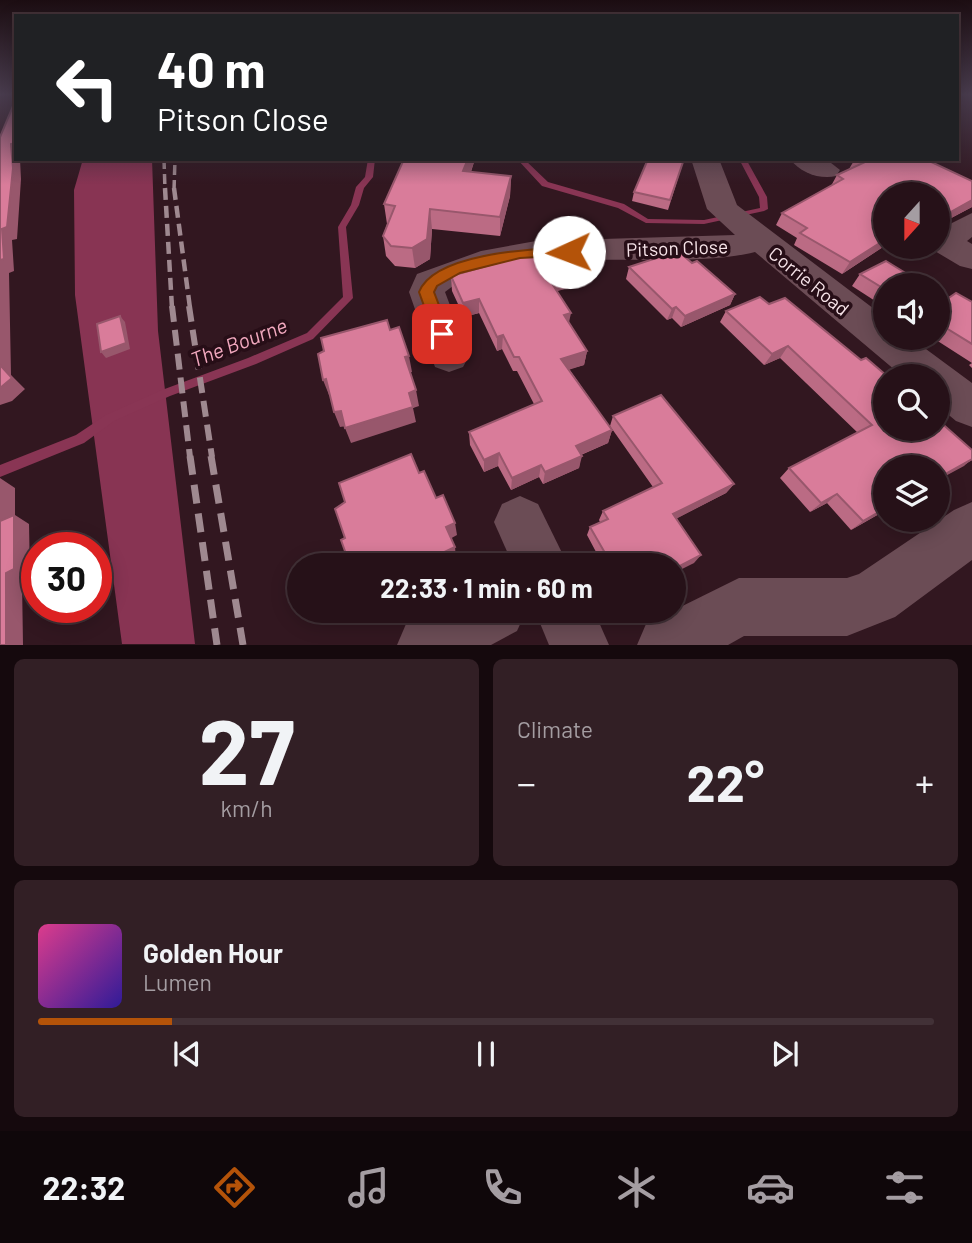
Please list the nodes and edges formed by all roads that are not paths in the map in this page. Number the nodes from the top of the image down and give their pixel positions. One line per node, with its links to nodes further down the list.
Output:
1 (706, 161): 3 (street)
2 (972, 223): 4 (street)
3 (741, 225): 5 (street, Pitson Close); 6 (street, Corrie Road)
4 (972, 258)
5 (449, 356)
6 (916, 364)
7 (950, 391): 8 (street)
8 (972, 408)
9 (972, 528): 14 (street)
10 (472, 623): 12 (street)
11 (569, 623): 13 (street)
12 (427, 645)
13 (579, 645)
14 (667, 645)

